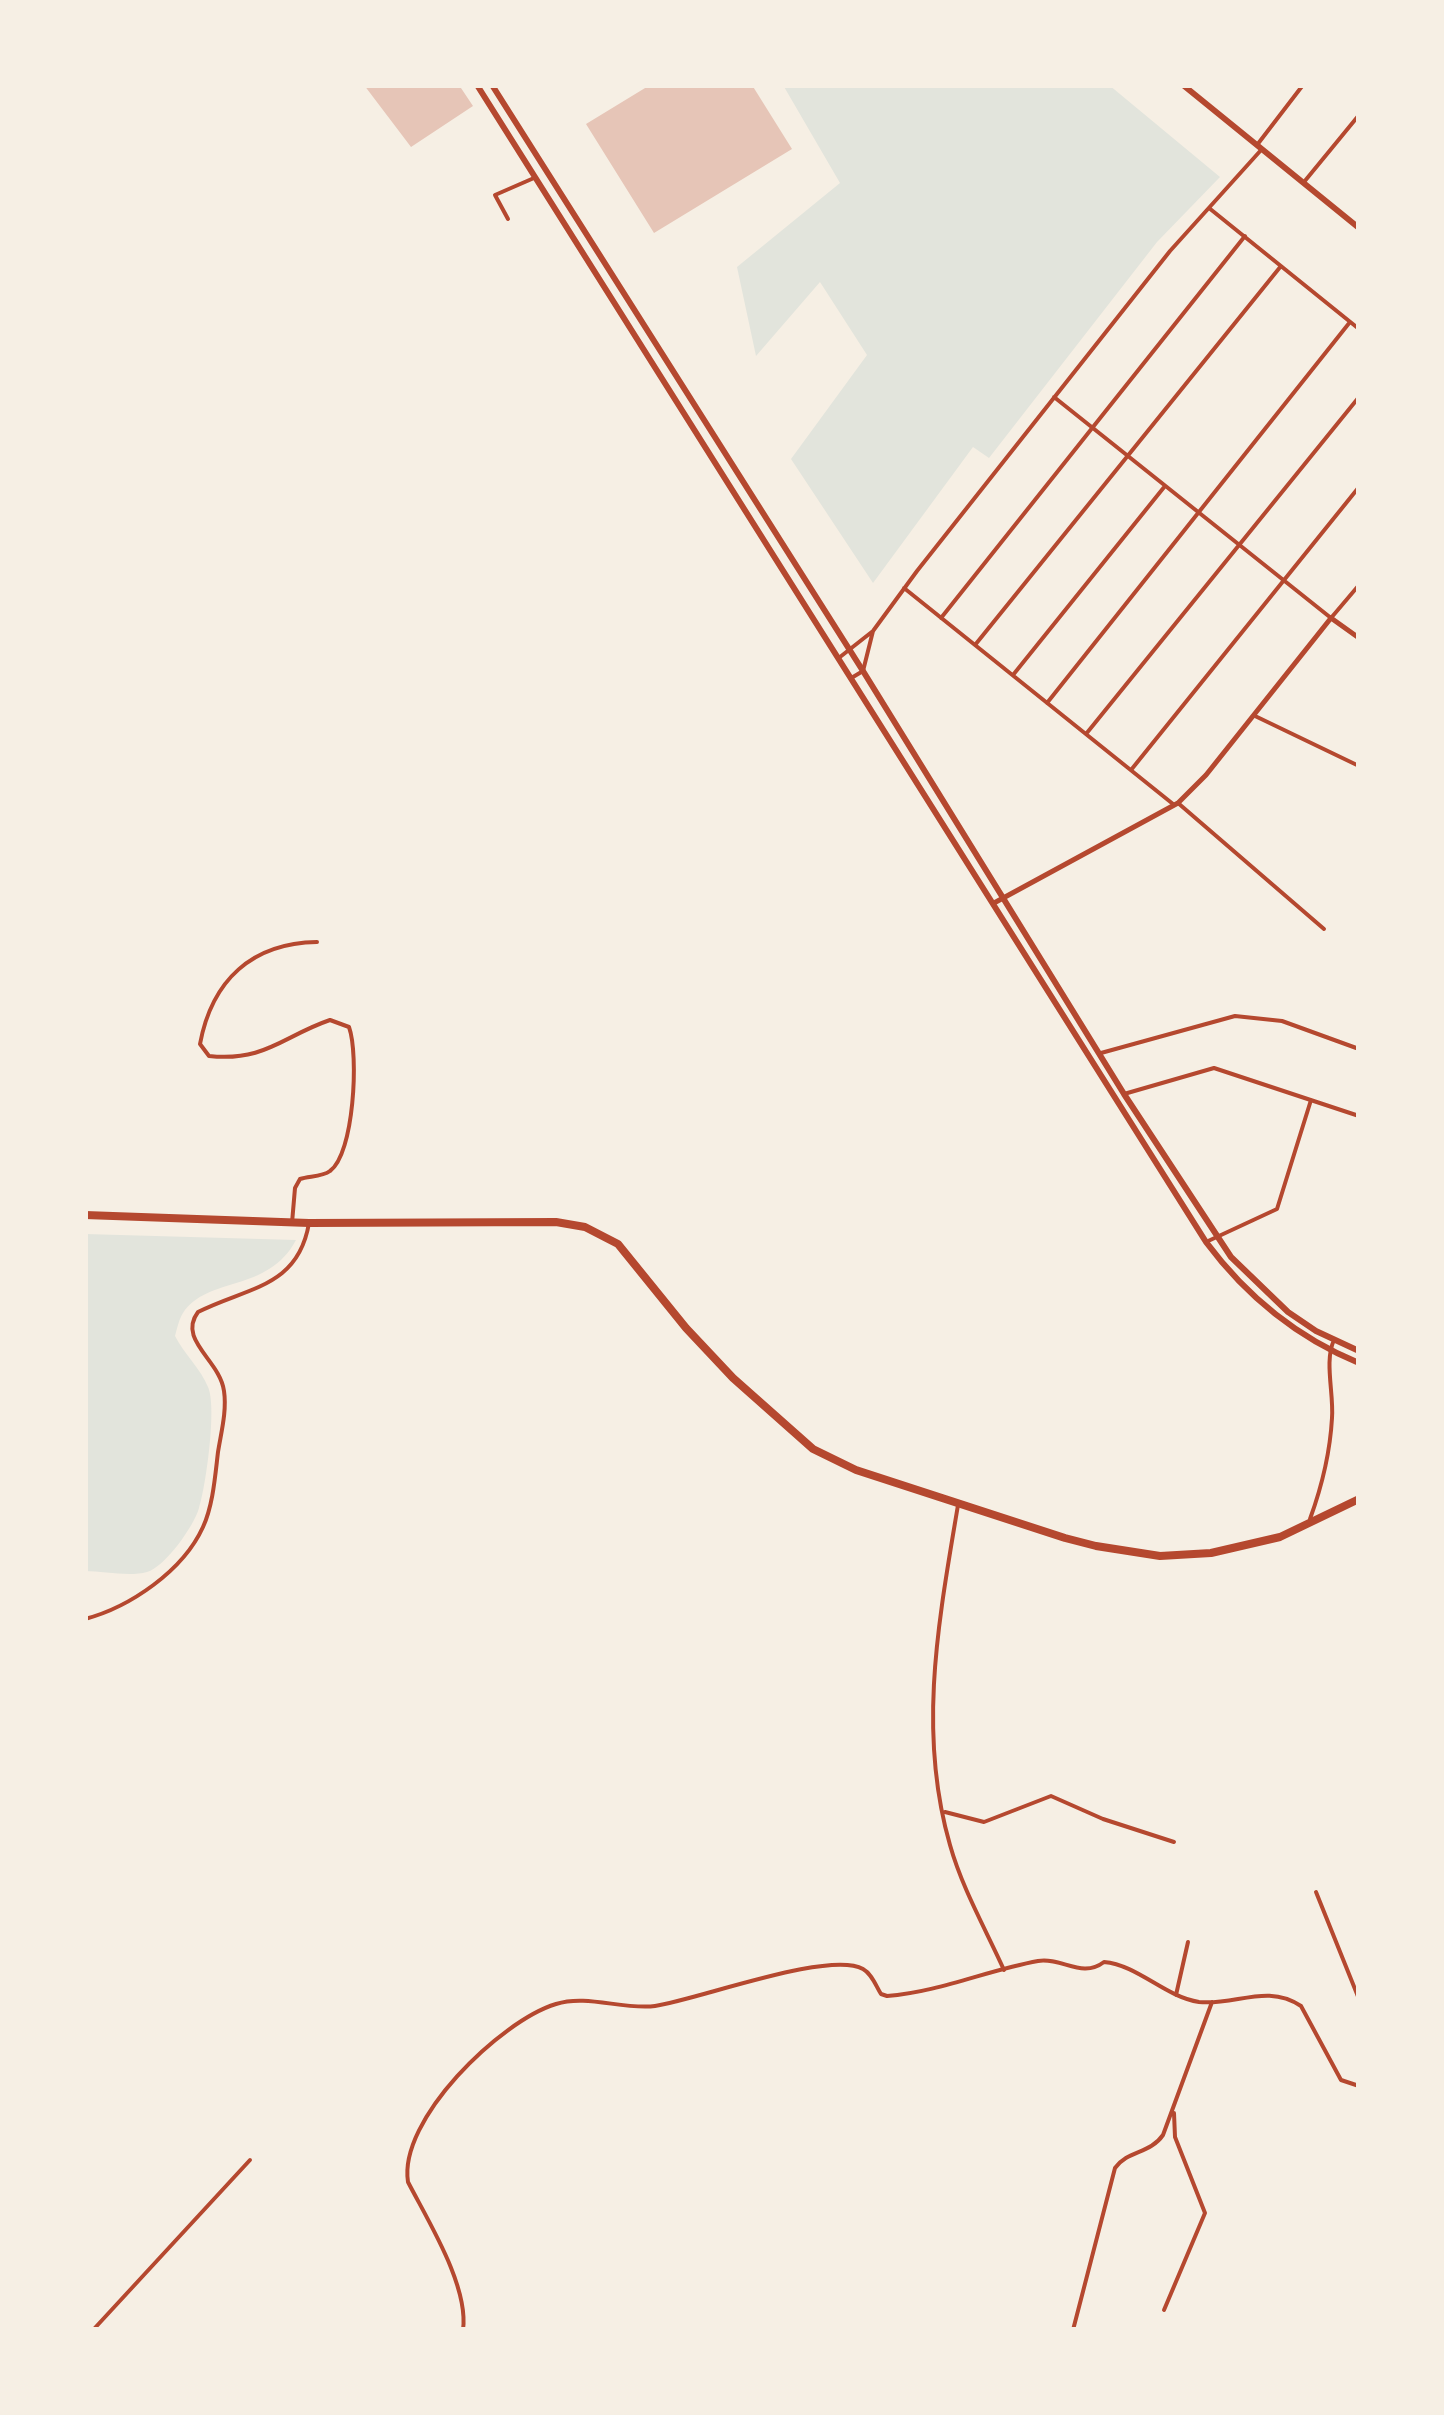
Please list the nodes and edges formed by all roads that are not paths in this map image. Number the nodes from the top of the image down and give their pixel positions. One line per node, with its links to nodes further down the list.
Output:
1 (477, 85): 7 (main road)
2 (492, 85): 32 (main road)
3 (1183, 85): 6 (main road)
4 (1303, 85): 6 (street)
5 (1359, 114): 8 (street)
6 (1259, 147): 8 (main road); 9 (street)
7 (534, 178): 10 (street); 33 (main road)
8 (1304, 182): 11 (main road)
9 (1210, 208): 12 (street); 16 (street)
10 (508, 219)
11 (1359, 228)
12 (1244, 236): 13 (street); 18 (street)
13 (1282, 266): 14 (street); 19 (street)
14 (1350, 322): 15 (street); 22 (street)
15 (1359, 329)
16 (1054, 397): 18 (street); 26 (street)
17 (1359, 397): 23 (street)
18 (1092, 427): 19 (street); 27 (street)
19 (1129, 456): 20 (street); 31 (street)
20 (1165, 486): 22 (street); 35 (street)
21 (1359, 487): 24 (street)
22 (1200, 513): 23 (street); 37 (street)
23 (1240, 545): 24 (street); 39 (street)
24 (1284, 581): 28 (street); 41 (street)
25 (1359, 585): 28 (street)
26 (904, 588): 27 (street); 29 (street)
27 (940, 618): 31 (street)
28 (1331, 618): 30 (street); 38 (street)
29 (873, 631): 32 (street); 34 (street)
30 (1359, 638)
31 (975, 645): 35 (street)
32 (850, 650): 33 (street); 34 (main road)
33 (840, 657): 36 (main road)
34 (863, 671): 36 (street); 43 (main road)
35 (1013, 676): 37 (street)
36 (853, 677): 44 (main road)
37 (1047, 702): 39 (street)
38 (1254, 716): 40 (street); 42 (street)
39 (1086, 734): 41 (street)
40 (1359, 766)
41 (1131, 770): 42 (street)
42 (1176, 804): 43 (street); 45 (street)
43 (1004, 897): 44 (street); 48 (main road)
44 (994, 903): 56 (main road)
45 (1324, 929)
46 (317, 942): 53 (street)
47 (1359, 1049): 48 (street)
48 (1101, 1052): 49 (main road)
49 (1124, 1094): 50 (street); 55 (main road)
50 (1311, 1100): 51 (street); 55 (street)
51 (1359, 1116)
52 (85, 1215): 53 (highway)
53 (292, 1222): 54 (highway)
54 (309, 1223): 62 (highway); 64 (street)
55 (1216, 1237): 56 (street); 57 (main road)
56 (1206, 1242): 58 (main road)
57 (1334, 1340): 58 (street); 59 (main road)
58 (1329, 1350): 60 (main road); 63 (street)
59 (1359, 1351)
60 (1359, 1363)
61 (1359, 1499): 63 (highway)
62 (959, 1504): 63 (highway); 65 (street)
63 (1309, 1524)
64 (85, 1619)
65 (944, 1812): 66 (street); 69 (street)
66 (1174, 1842)
67 (1316, 1892): 71 (street)
68 (1188, 1942): 70 (street)
69 (1004, 1970): 70 (street); 78 (street)
70 (1176, 1994): 72 (street)
71 (1359, 1998)
72 (1212, 2002): 73 (street); 74 (street)
73 (1359, 2086)
74 (1174, 2108): 76 (street); 79 (street)
75 (250, 2160): 77 (street)
76 (1164, 2310)
77 (93, 2330)
78 (463, 2330)
79 (1073, 2330)

